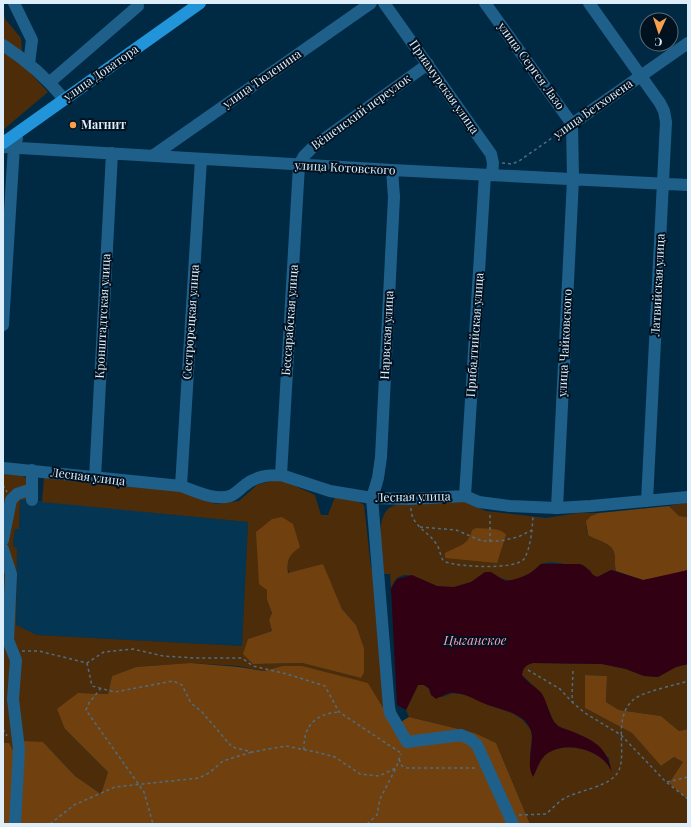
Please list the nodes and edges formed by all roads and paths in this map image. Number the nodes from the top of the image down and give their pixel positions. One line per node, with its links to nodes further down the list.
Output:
1 (14, 3): 10 (street)
2 (200, 3): 14 (main road, улица Доватора)
3 (371, 3): 18 (street, улица Тюленина)
4 (384, 3): 11 (street, Приамурская улица)
5 (485, 3): 15 (street, улица Сергея Лазо)
6 (589, 3): 12 (street, Латвийская улица)
7 (138, 6): 13 (street)
8 (688, 43): 12 (street, улица Бетховена)
9 (3, 45): 10 (street)
10 (29, 64): 13 (street)
11 (428, 64): 20 (street, Приамурская улица); 21 (street, Вёшенский переулок)
12 (641, 76): 15 (street, улица Бетховена); 25 (street, Латвийская улица)
13 (50, 82): 14 (street)
14 (64, 99): 16 (main road, улица Доватора)
15 (572, 124): 20 (path, улица Бетховена); 24 (street)
16 (7, 145): 17 (street, улица Котовского); 27 (street)
17 (112, 153): 18 (street, улица Котовского); 31 (street, Кронштадтская улица)
18 (154, 155): 19 (street, улица Котовского)
19 (201, 158): 21 (street, улица Котовского); 32 (street, Сестрорецкая улица)
20 (493, 163): 23 (street, Приамурская улица)
21 (299, 165): 22 (street, улица Котовского); 30 (street, Бессарабская улица)
22 (392, 170): 23 (street, улица Котовского); 35 (street, Нарвская улица)
23 (488, 175): 24 (street, улица Котовского); 33 (street, Прибалтийская улица)
24 (573, 179): 25 (street, улица Котовского); 40 (street, улица Чайковского)
25 (663, 184): 26 (street, улица Котовского); 37 (street, Латвийская улица)
26 (688, 185)
27 (3, 325)
28 (3, 468): 29 (street, Лесная улица)
29 (32, 470): 31 (street, Лесная улица); 43 (street)
30 (281, 476): 32 (street, Лесная улица); 35 (street, Лесная улица)
31 (95, 478): 32 (street, Лесная улица)
32 (181, 486)
33 (465, 496): 36 (street, Лесная улица); 38 (street, Лесная улица)
34 (688, 497): 37 (street, Лесная улица)
35 (372, 498): 36 (street, Лесная улица); 55 (street)
36 (410, 499): 41 (path)
37 (647, 501): 40 (street, Лесная улица)
38 (490, 504): 39 (street, Лесная улица); 44 (path)
39 (535, 507): 40 (street, Лесная улица); 42 (path)
40 (557, 508)
41 (419, 527): 42 (path); 44 (path)
42 (532, 530): 44 (path)
43 (3, 540)
44 (490, 542)
45 (3, 549): 46 (street)
46 (13, 652): 47 (path); 67 (street)
47 (87, 662): 51 (path); 53 (path)
48 (528, 670): 52 (path)
49 (573, 671): 52 (path)
50 (688, 681): 54 (path)
51 (102, 687): 57 (path); 64 (path)
52 (573, 703): 54 (path)
53 (339, 712): 56 (path); 58 (path)
54 (621, 735): 63 (path); 66 (path)
55 (407, 742): 58 (path); 61 (street)
56 (304, 750): 57 (path); 60 (path)
57 (252, 752): 64 (path)
58 (401, 753): 59 (path)
59 (400, 758): 60 (path); 61 (path)
60 (396, 768): 70 (path)
61 (487, 768): 66 (street)
62 (688, 777): 63 (path)
63 (666, 782): 65 (path)
64 (137, 784): 68 (path); 69 (path)
65 (688, 800)
66 (512, 820)
67 (15, 824)
68 (50, 824)
69 (153, 824)
70 (367, 824)

